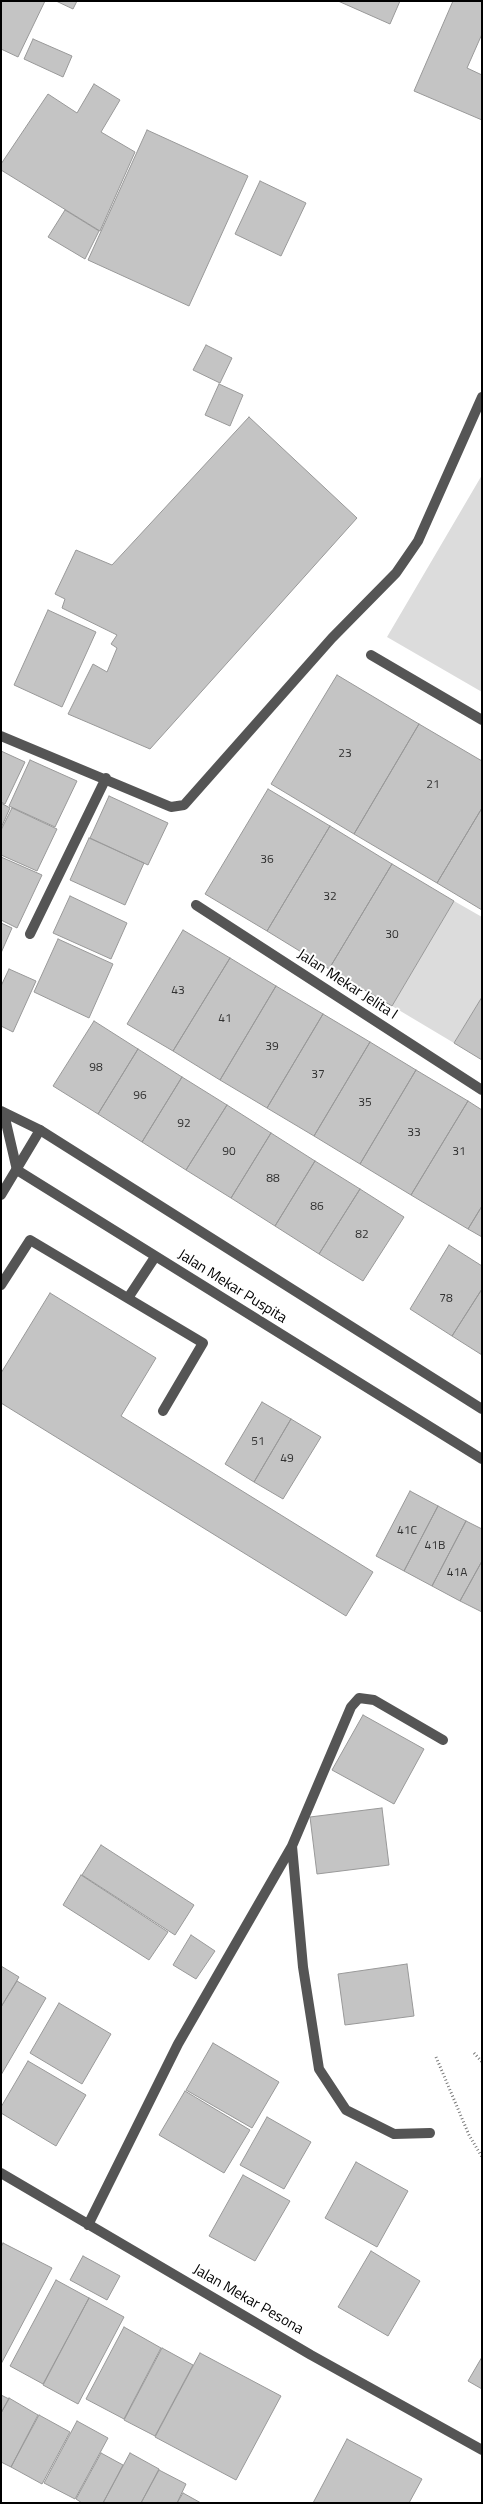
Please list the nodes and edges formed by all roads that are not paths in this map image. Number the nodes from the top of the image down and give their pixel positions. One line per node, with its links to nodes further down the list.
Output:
1 (482, 397): 5 (street)
2 (371, 655): 3 (street)
3 (482, 720)
4 (1, 736): 5 (street)
5 (106, 778): 7 (street)
6 (196, 905): 8 (street, Jalan Mekar Jelita I)
7 (30, 934)
8 (482, 1090)
9 (3, 1112): 10 (street, Jalan Mekar Puspita); 11 (street, Jalan Mekar Puspita)
10 (40, 1130): 11 (street); 16 (street, Jalan Mekar Puspita)
11 (16, 1170): 12 (street); 13 (street, Jalan Mekar Puspita)
12 (1, 1195)
13 (155, 1257): 15 (street); 18 (street, Jalan Mekar Puspita)
14 (1, 1285): 15 (street)
15 (128, 1298): 17 (street)
16 (482, 1409)
17 (163, 1411)
18 (482, 1459)
19 (443, 1740): 20 (street)
20 (292, 1846): 21 (street); 23 (street)
21 (430, 2133)
22 (1, 2173): 23 (street, Jalan Mekar Pesona)
23 (88, 2225): 24 (street, Jalan Mekar Pesona)
24 (482, 2450)

